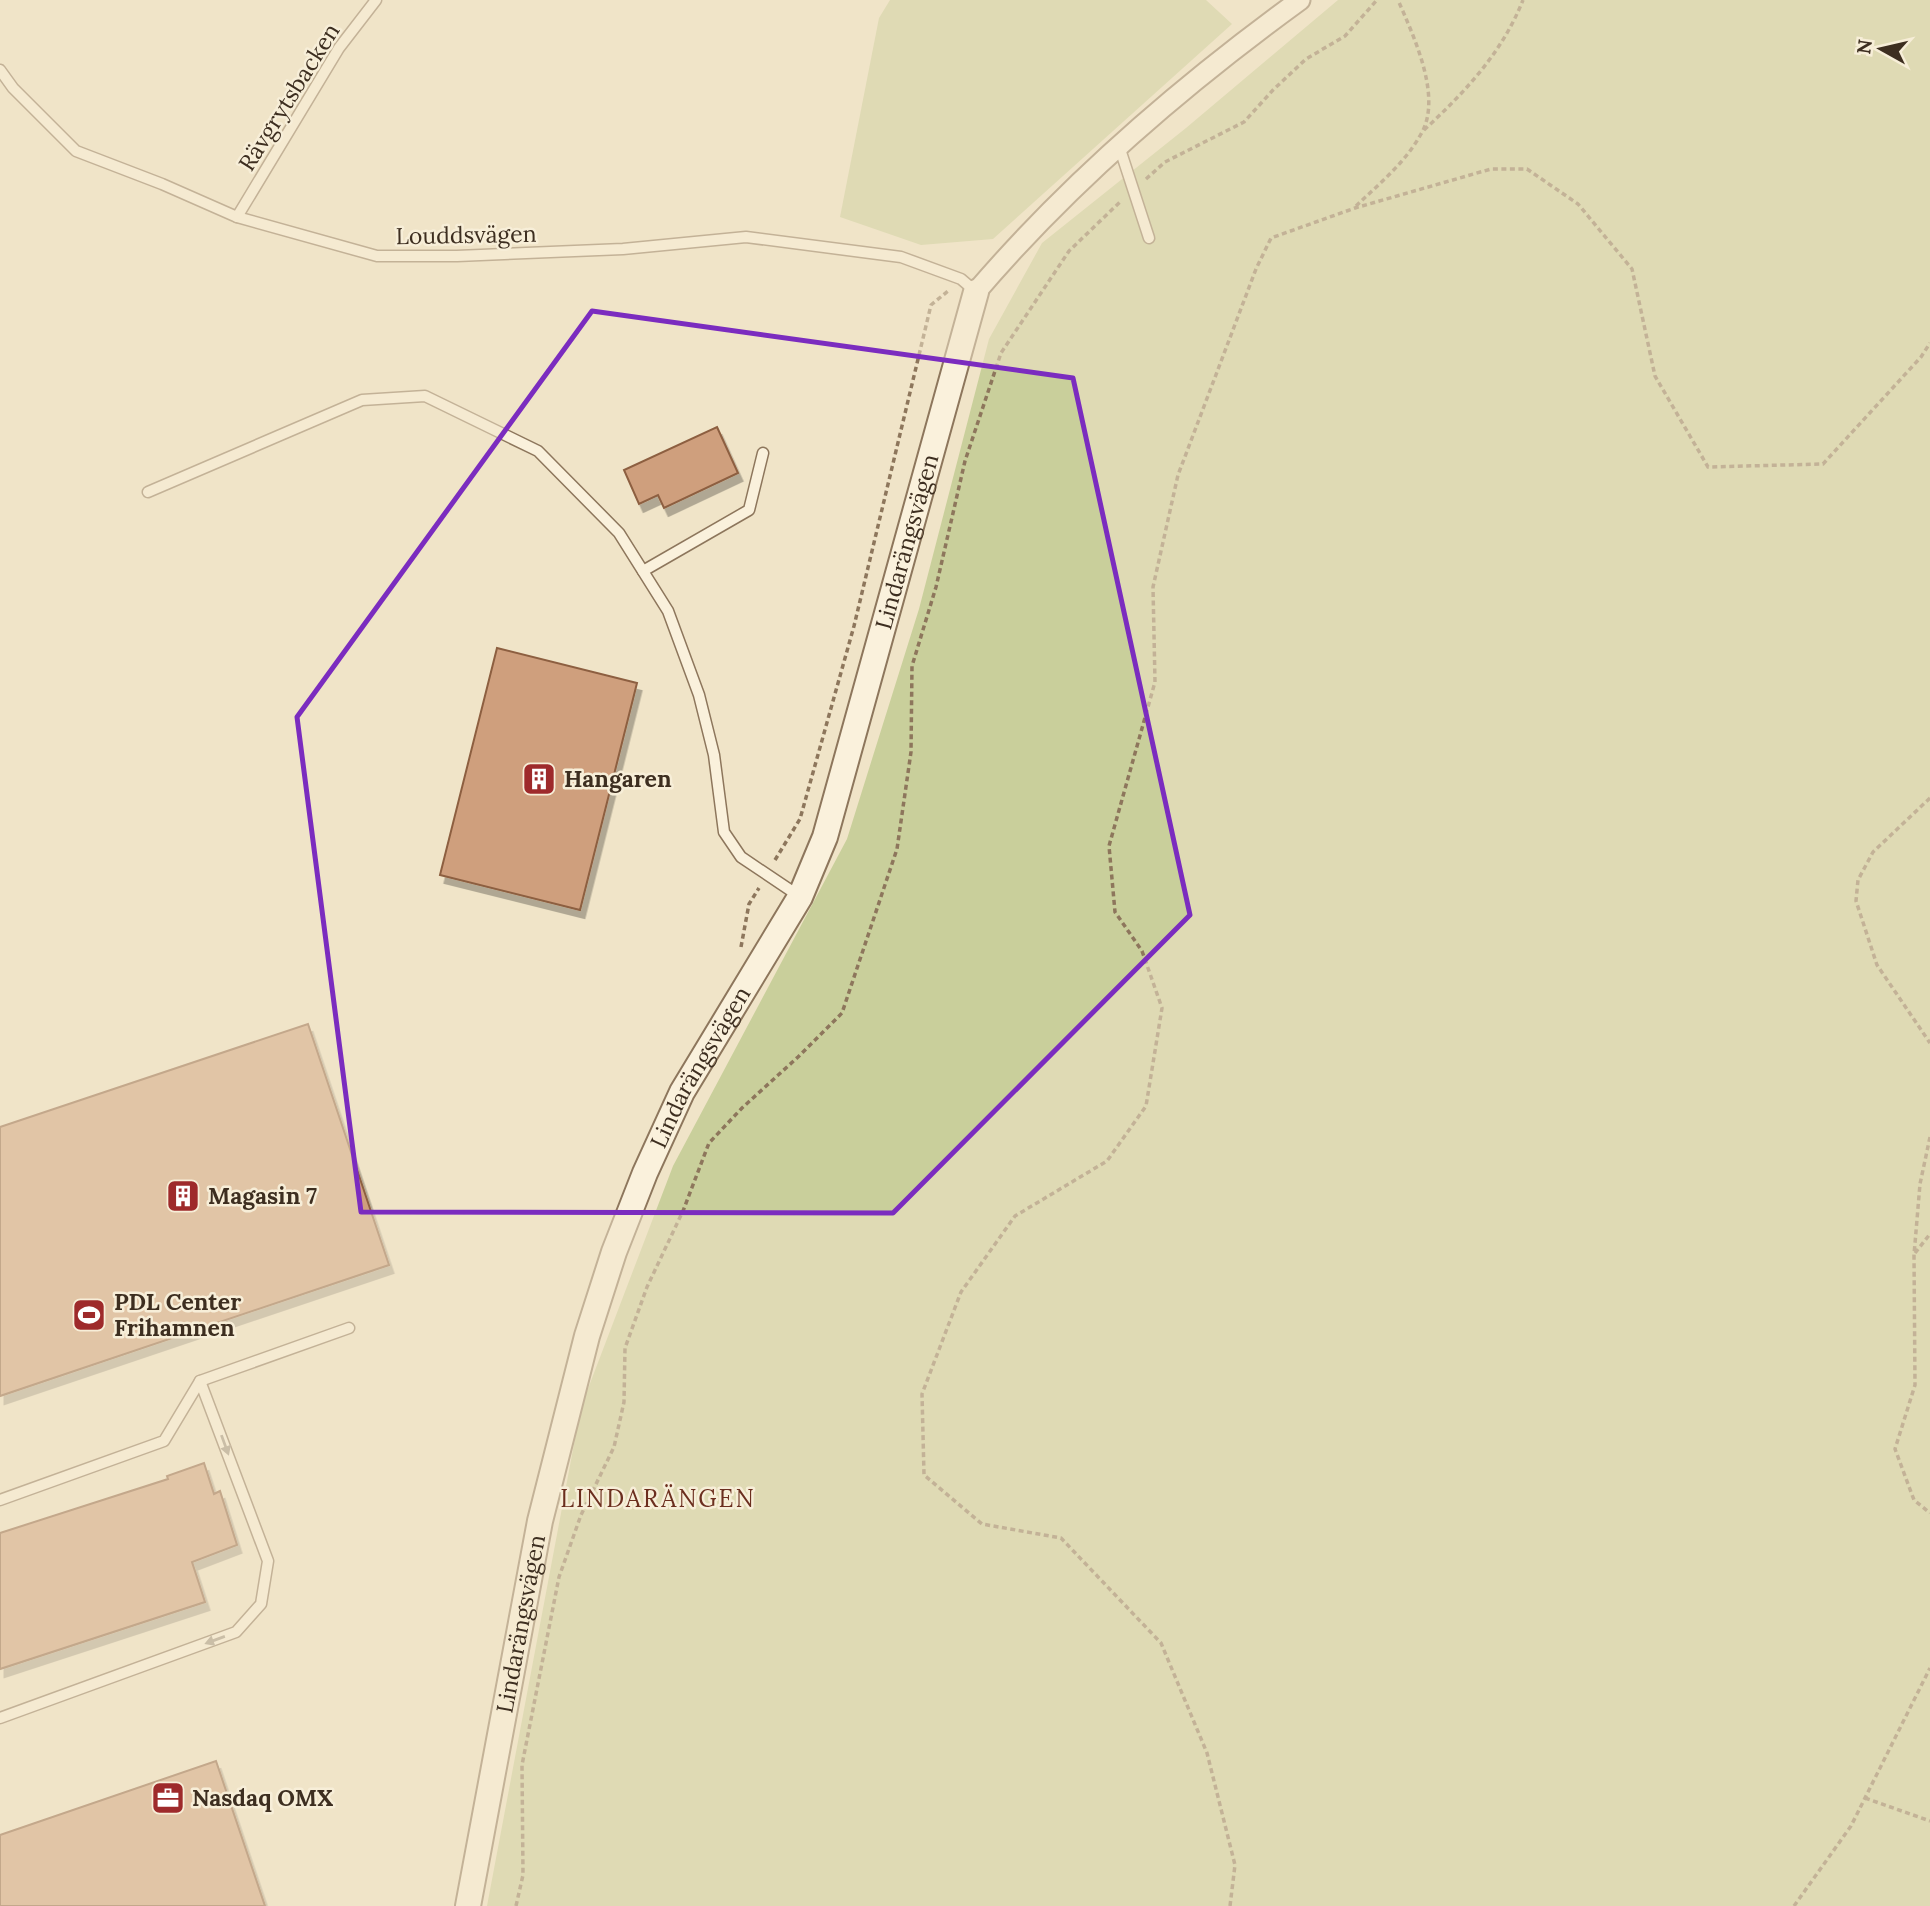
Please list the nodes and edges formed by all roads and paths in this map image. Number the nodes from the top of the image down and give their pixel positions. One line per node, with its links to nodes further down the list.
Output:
1 (376, 0): 11 (lane, Rävgrytsbacken)
2 (1300, 0): 8 (street, Lindarängsvägen)
3 (1377, 0): 9 (path)
4 (1398, 0): 7 (path)
5 (1523, 0): 7 (path)
6 (0, 69): 11 (lane, Louddsvägen)
7 (1423, 132): 10 (path)
8 (1119, 145): 9 (lane); 13 (street, Lindarängsvägen)
9 (1132, 191): 12 (lane); 34 (path)
10 (1355, 208): 14 (path); 35 (path)
11 (237, 217): 13 (lane, Louddsvägen)
12 (1149, 238)
13 (969, 286): 19 (path, Lindarängsvägen); 20 (street, Lindarängsvägen)
14 (1930, 343)
15 (763, 453): 17 (lane)
16 (148, 492): 17 (lane)
17 (643, 571): 19 (lane)
18 (1930, 797): 21 (path)
19 (766, 876): 20 (lane)
20 (800, 897): 33 (street, Lindarängsvägen)
21 (1930, 1043)
22 (1930, 1136): 24 (path)
23 (1930, 1234): 24 (path)
24 (1914, 1255): 28 (path)
25 (349, 1328): 26 (lane)
26 (200, 1381): 27 (lane); 30 (lane, one-way to 30)
27 (0, 1500)
28 (1930, 1513)
29 (1930, 1668): 31 (path)
30 (0, 1718)
31 (1865, 1798): 32 (path); 36 (path)
32 (1930, 1821)
33 (468, 1906)
34 (516, 1906)
35 (1230, 1906)
36 (1794, 1906)

